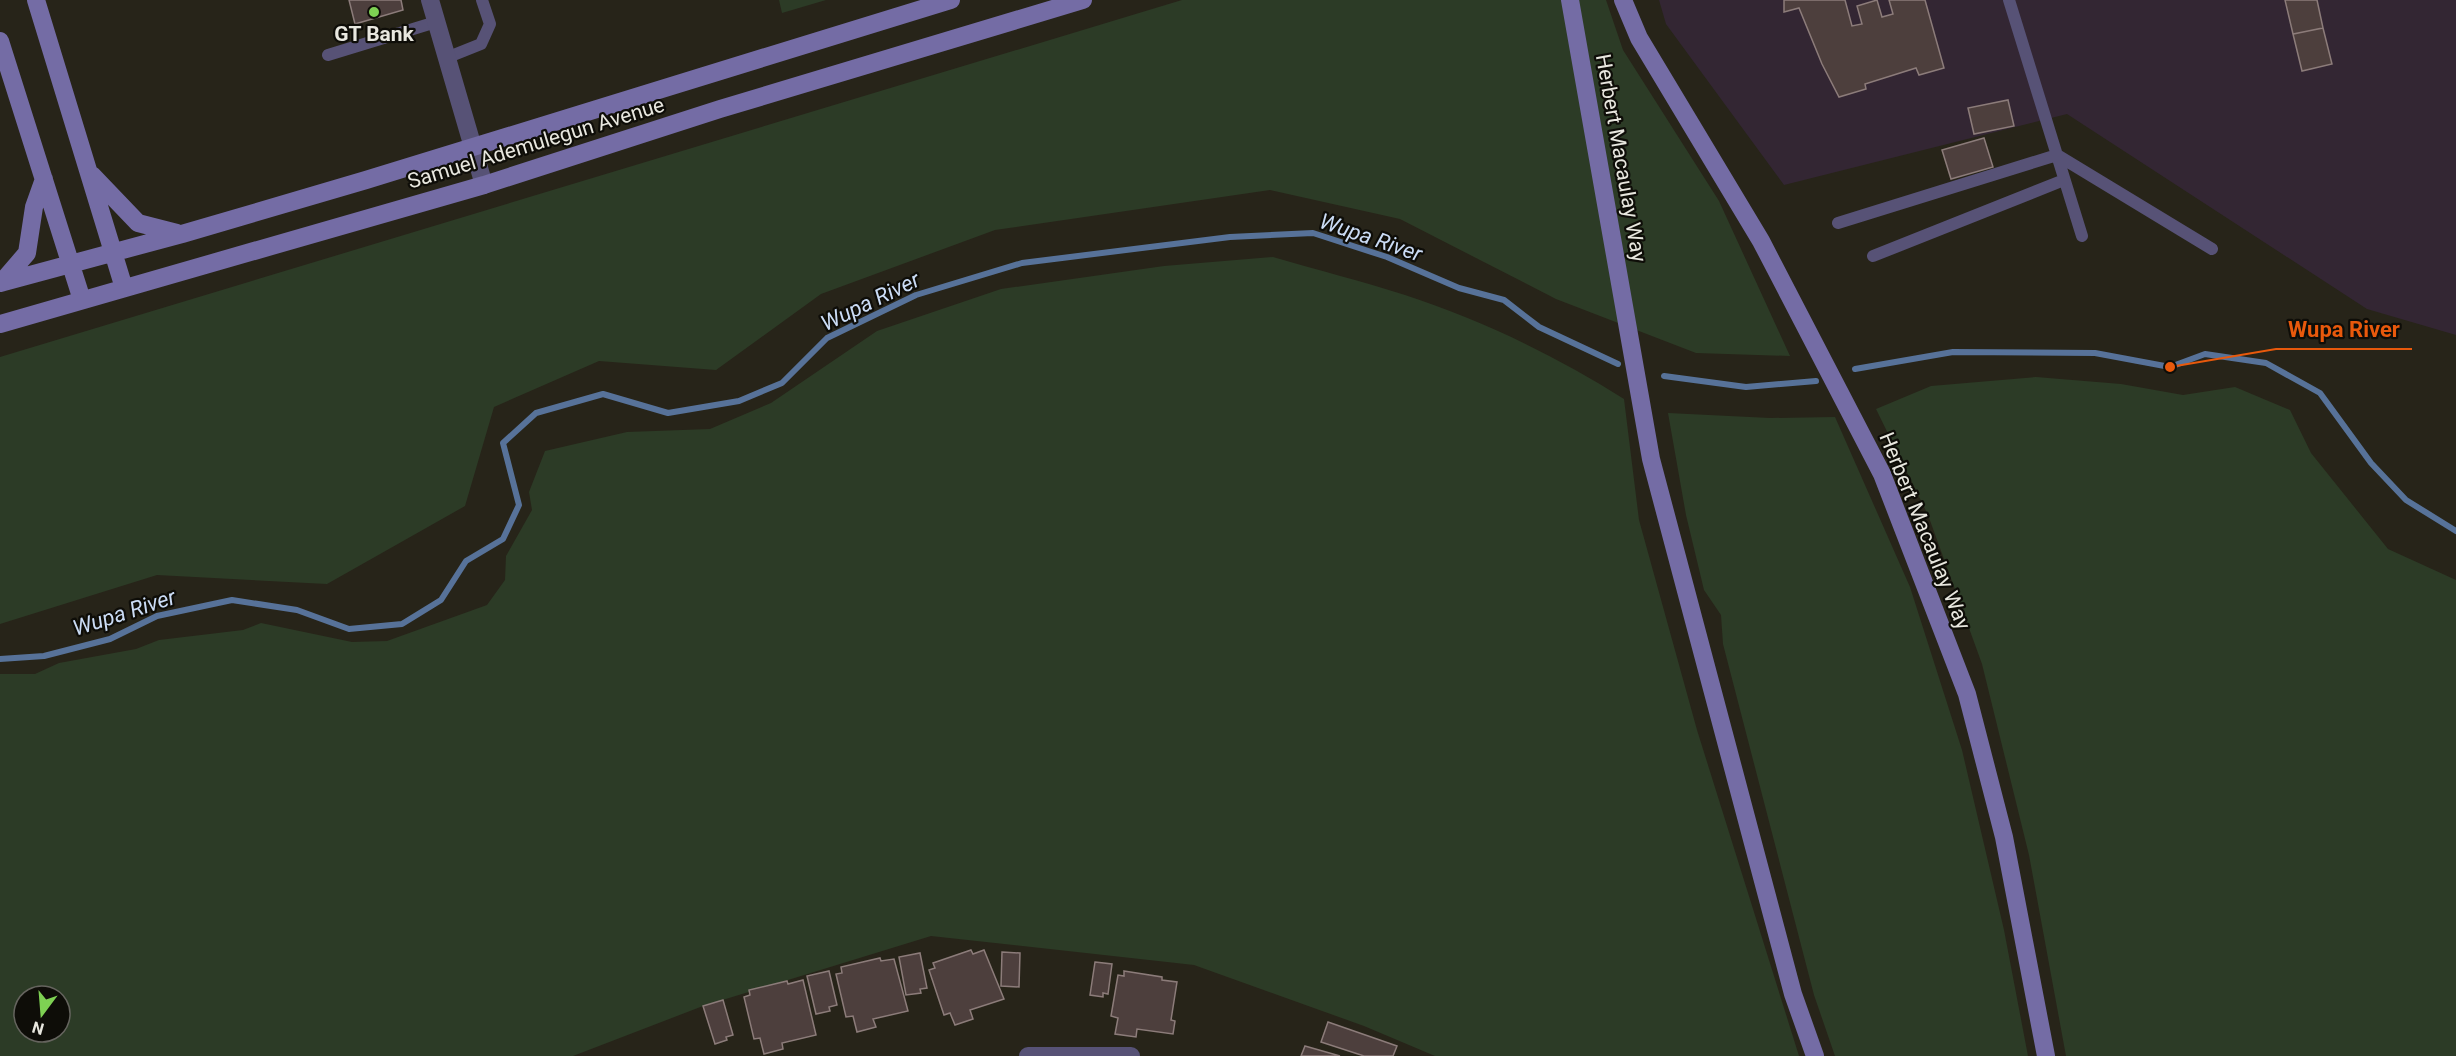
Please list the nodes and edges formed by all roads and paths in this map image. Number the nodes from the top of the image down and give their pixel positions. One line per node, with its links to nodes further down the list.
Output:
1 (36, 0): 15 (main road)
2 (430, 0): 9 (street)
3 (482, 0): 12 (lane)
4 (951, 0): 13 (main road, Samuel Ademulegun Avenue)
5 (1083, 0): 18 (main road, Samuel Ademulegun Avenue)
6 (1570, 0): 33 (main road, Herbert Macaulay Way)
7 (1623, 0): 30 (main road, Herbert Macaulay Way)
8 (2009, 0): 14 (lane)
9 (436, 22): 11 (lane); 12 (street)
10 (0, 41): 16 (main road)
11 (328, 56)
12 (446, 58): 13 (street)
13 (472, 148): 18 (street); 20 (main road, Samuel Ademulegun Avenue)
14 (2057, 155): 17 (lane); 19 (lane); 22 (lane)
15 (88, 172): 20 (main road); 23 (main road)
16 (44, 179): 25 (main road); 26 (main road)
17 (2064, 180): 21 (lane); 24 (lane)
18 (484, 185): 27 (main road, Samuel Ademulegun Avenue)
19 (1838, 223)
20 (182, 234): 23 (main road, Samuel Ademulegun Avenue)
21 (2082, 236)
22 (2212, 249)
23 (113, 251): 25 (main road, Samuel Ademulegun Avenue); 27 (main road)
24 (1873, 256)
25 (70, 264): 26 (main road, Samuel Ademulegun Avenue); 28 (main road)
26 (0, 283)
27 (124, 288): 28 (main road, Samuel Ademulegun Avenue)
28 (82, 300): 29 (main road, Samuel Ademulegun Avenue)
29 (0, 324)
30 (2046, 1053)
31 (1028, 1056): 32 (street)
32 (1131, 1056)
33 (1815, 1056)

